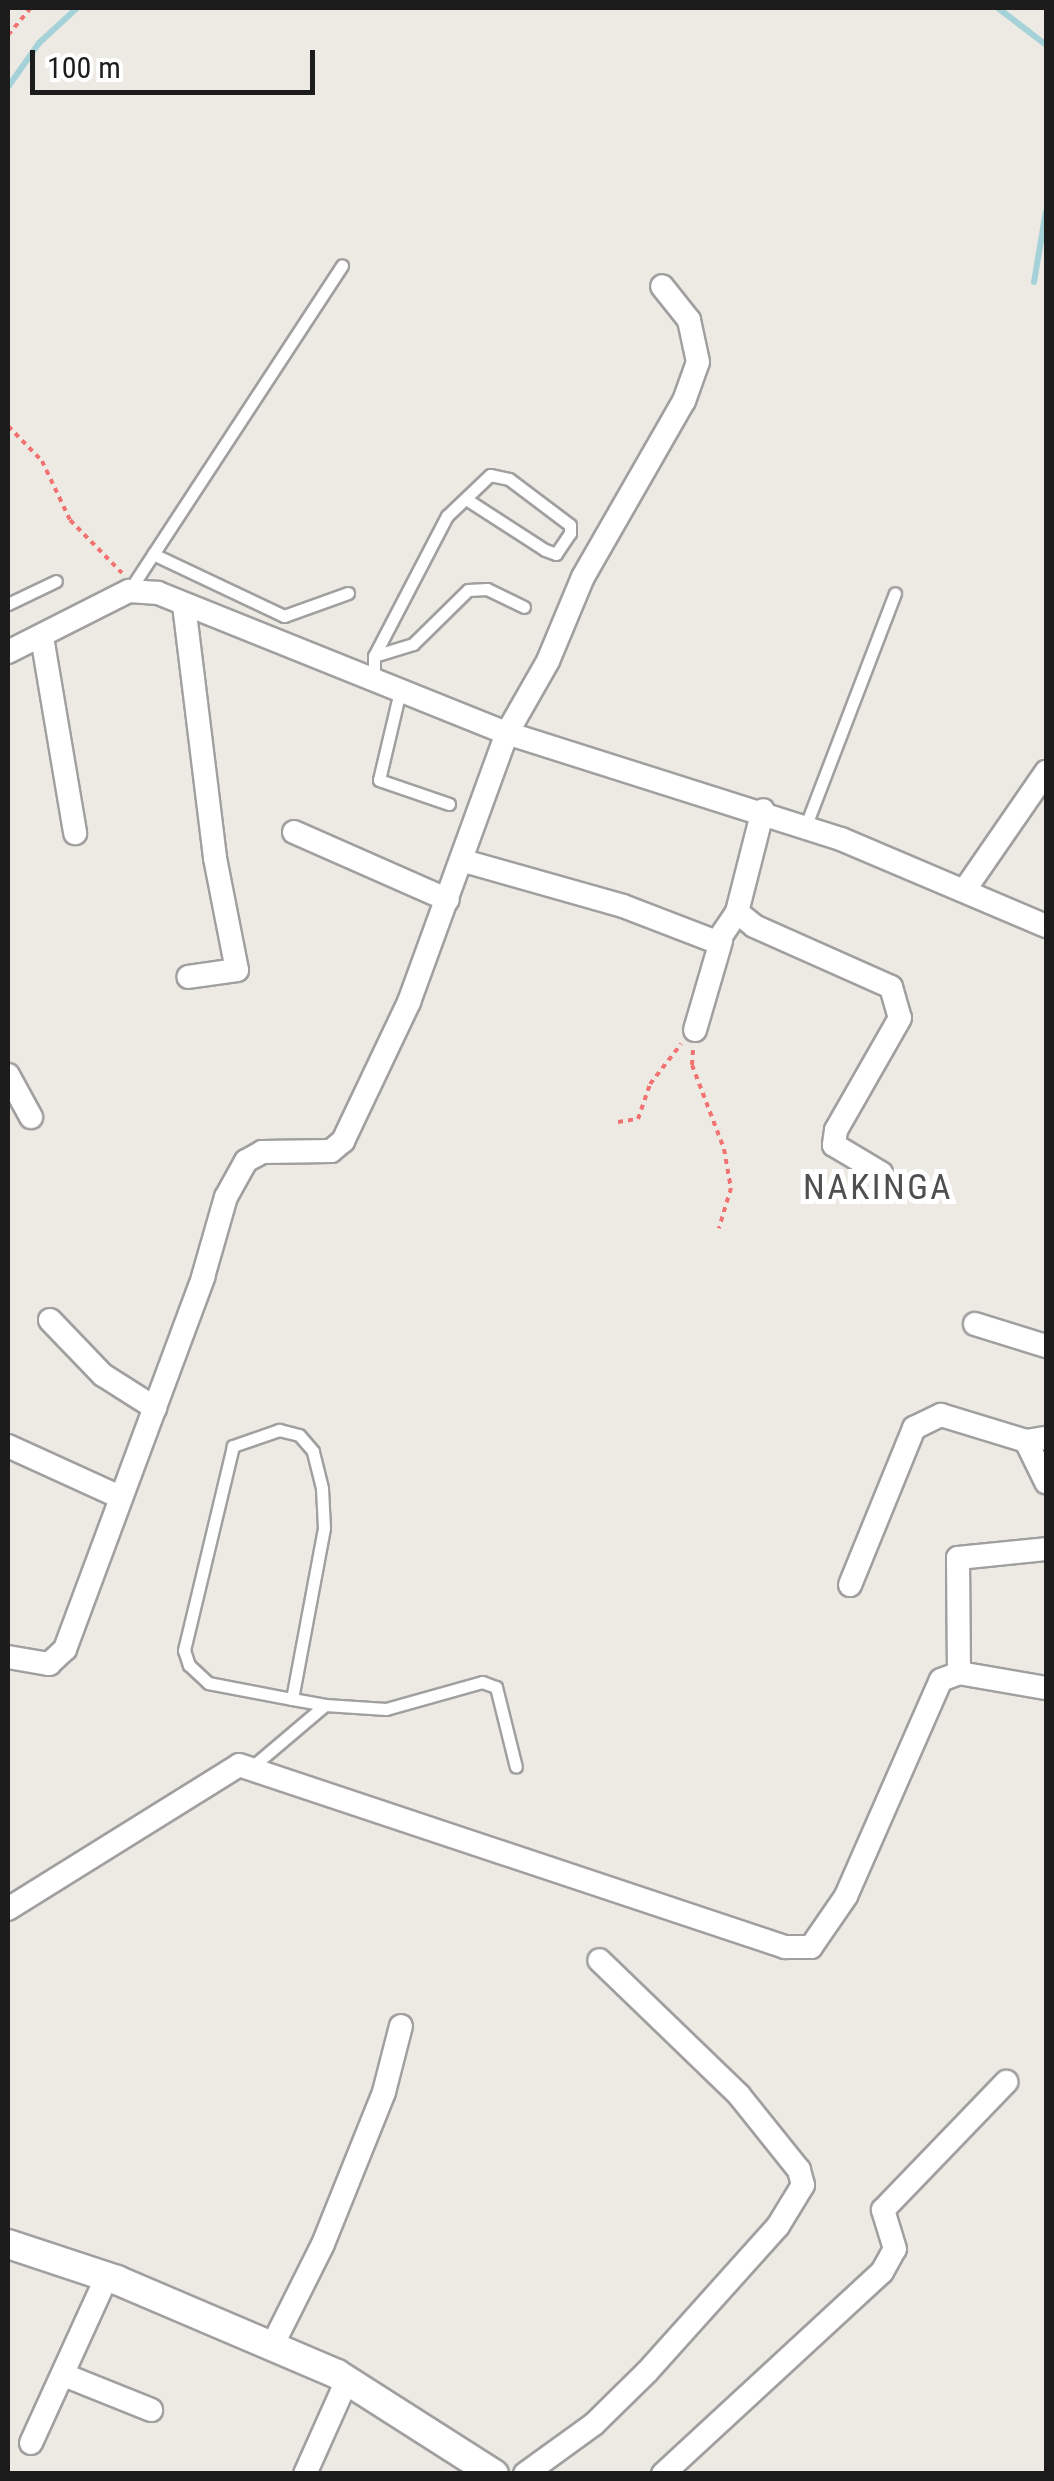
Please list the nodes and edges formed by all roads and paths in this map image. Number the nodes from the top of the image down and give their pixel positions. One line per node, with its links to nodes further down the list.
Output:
1 (32, 8): 2 (path)
2 (8, 34)
3 (342, 264): 7 (lane)
4 (662, 286): 20 (street)
5 (8, 426): 9 (path)
6 (469, 501): 6 (lane); 17 (lane)
7 (153, 554): 9 (lane); 11 (lane)
8 (56, 581): 12 (lane)
9 (129, 591): 13 (street); 15 (street)
10 (896, 592): 24 (lane)
11 (348, 593)
12 (8, 604)
13 (184, 605): 18 (street); 33 (street)
14 (524, 606): 17 (lane)
15 (42, 637): 16 (street); 26 (street)
16 (8, 652)
17 (374, 656): 18 (lane)
18 (374, 681): 19 (street)
19 (400, 691): 20 (street); 22 (lane)
20 (507, 734): 23 (street); 27 (street)
21 (1046, 772): 28 (street)
22 (449, 804)
23 (763, 810): 24 (street); 30 (street)
24 (806, 826): 28 (street)
25 (294, 832): 29 (street)
26 (75, 833)
27 (464, 861): 29 (street); 32 (street)
28 (966, 888): 31 (street)
29 (448, 900): 43 (street)
30 (736, 912): 32 (street); 38 (street)
31 (1046, 926)
32 (721, 941): 34 (street)
33 (188, 977)
34 (695, 1030): 37 (path); 39 (path)
35 (8, 1075): 36 (street)
36 (31, 1117)
37 (618, 1122)
38 (882, 1173)
39 (720, 1228)
40 (50, 1320): 43 (street)
41 (975, 1324): 42 (street)
42 (1046, 1346)
43 (154, 1408): 47 (street)
44 (1036, 1440): 46 (street); 49 (street)
45 (8, 1446): 47 (street)
46 (1046, 1482)
47 (120, 1497): 50 (street)
48 (1046, 1549): 51 (street)
49 (850, 1585)
50 (8, 1657)
51 (959, 1673): 52 (street); 55 (street)
52 (1046, 1688)
53 (292, 1699): 53 (lane); 54 (lane)
54 (324, 1705): 55 (lane); 56 (lane)
55 (252, 1766): 57 (street)
56 (516, 1767)
57 (8, 1909)
58 (599, 1960): 70 (street)
59 (401, 2026): 63 (street)
60 (1006, 2082): 71 (street)
61 (8, 2244): 62 (street)
62 (106, 2276): 63 (street); 64 (street)
63 (271, 2348): 65 (street)
64 (64, 2375): 66 (street); 67 (street)
65 (347, 2380): 68 (street); 69 (street)
66 (151, 2410)
67 (32, 2442)
68 (305, 2474)
69 (494, 2474)
70 (525, 2474)
71 (663, 2474)

